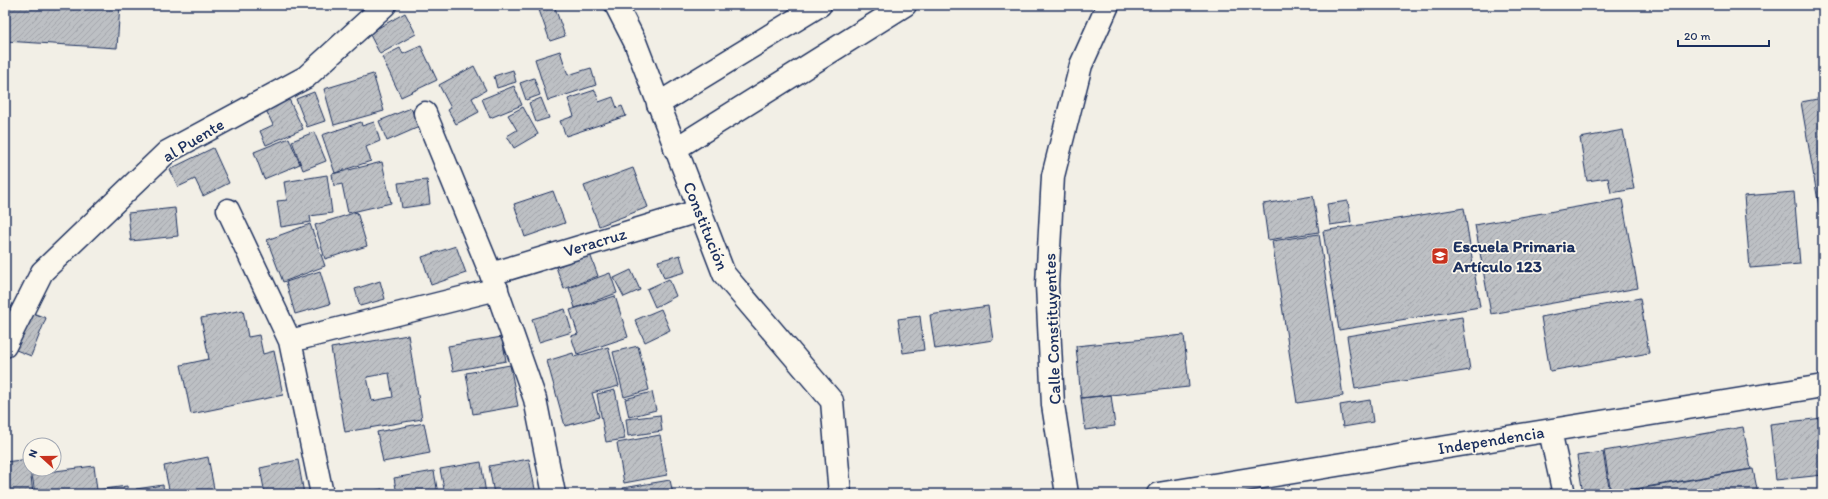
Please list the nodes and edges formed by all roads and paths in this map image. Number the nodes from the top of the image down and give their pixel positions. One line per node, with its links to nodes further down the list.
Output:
1 (385, 5): 13 (street, al Puente)
2 (616, 5): 6 (street, Constitución)
3 (820, 5): 6 (street)
4 (905, 5): 8 (street)
5 (1108, 5): 20 (street, Calle Constituyentes)
6 (658, 104): 8 (street, Constitución)
7 (426, 113): 11 (street)
8 (675, 149): 10 (street, Constitución)
9 (228, 210): 12 (street)
10 (698, 211): 11 (street, Veracruz); 19 (street, Constitución)
11 (494, 281): 12 (street, Veracruz); 18 (street)
12 (290, 341): 17 (street)
13 (5, 346)
14 (1823, 386): 15 (street, Independencia)
15 (1550, 431): 16 (street, Independencia); 22 (street)
16 (1184, 492): 21 (street, Independencia)
17 (322, 494)
18 (554, 494)
19 (840, 494)
20 (1067, 494)
21 (1158, 494)
22 (1564, 494)

